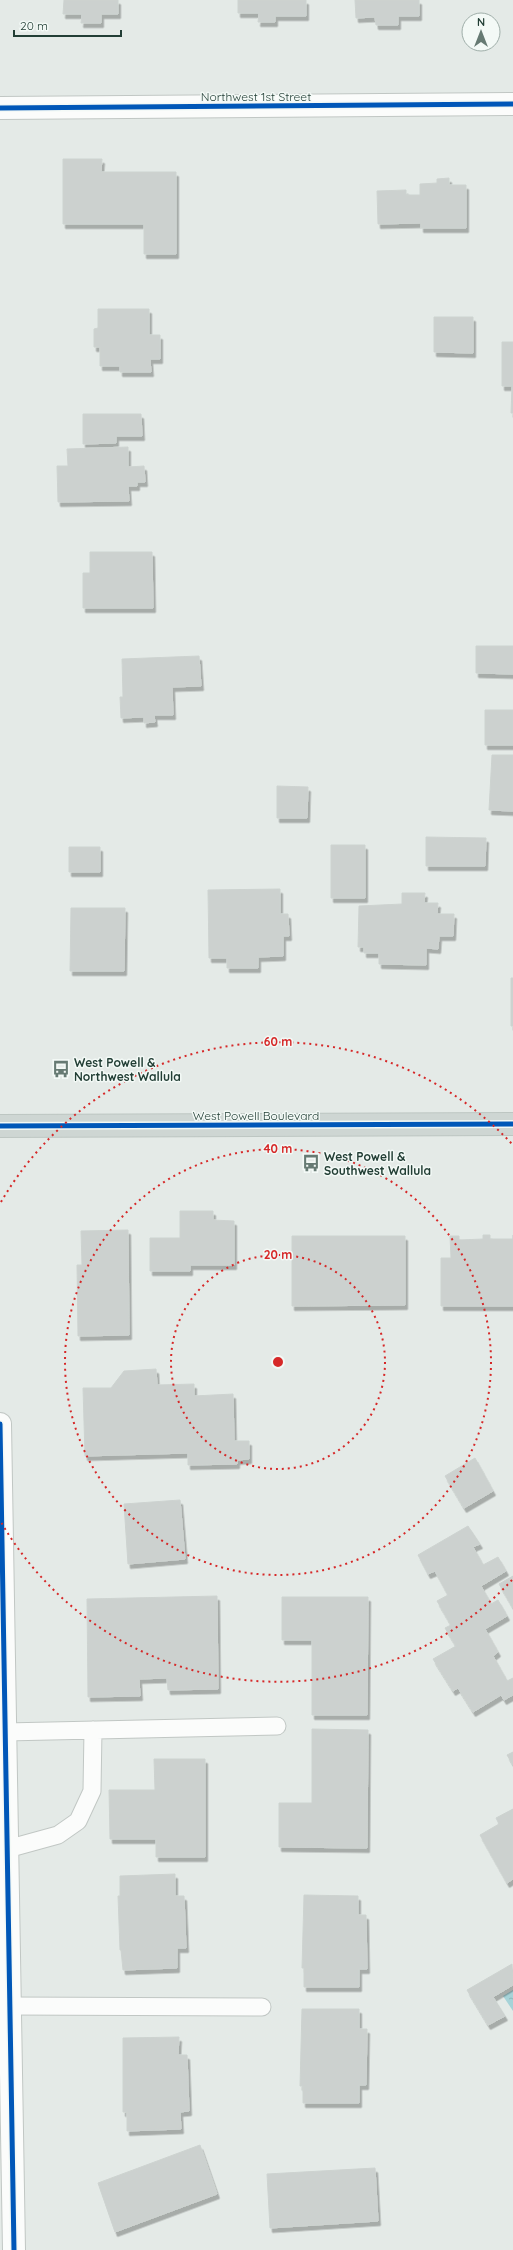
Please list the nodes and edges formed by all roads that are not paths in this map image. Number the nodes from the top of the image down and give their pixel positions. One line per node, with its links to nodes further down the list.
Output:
1 (513, 104): 2 (street, Northwest 1st Street)
2 (0, 108)
3 (513, 1124): 4 (main road, West Powell Boulevard)
4 (0, 1126)
5 (0, 1424): 6 (street)
6 (2, 1629): 9 (street)
7 (277, 1726): 8 (lane)
8 (93, 1730): 9 (lane); 11 (lane)
9 (5, 1732): 10 (street)
10 (3, 1761): 11 (street)
11 (7, 1849): 12 (street)
12 (10, 2006): 13 (lane); 14 (street)
13 (262, 2007)
14 (14, 2250)

